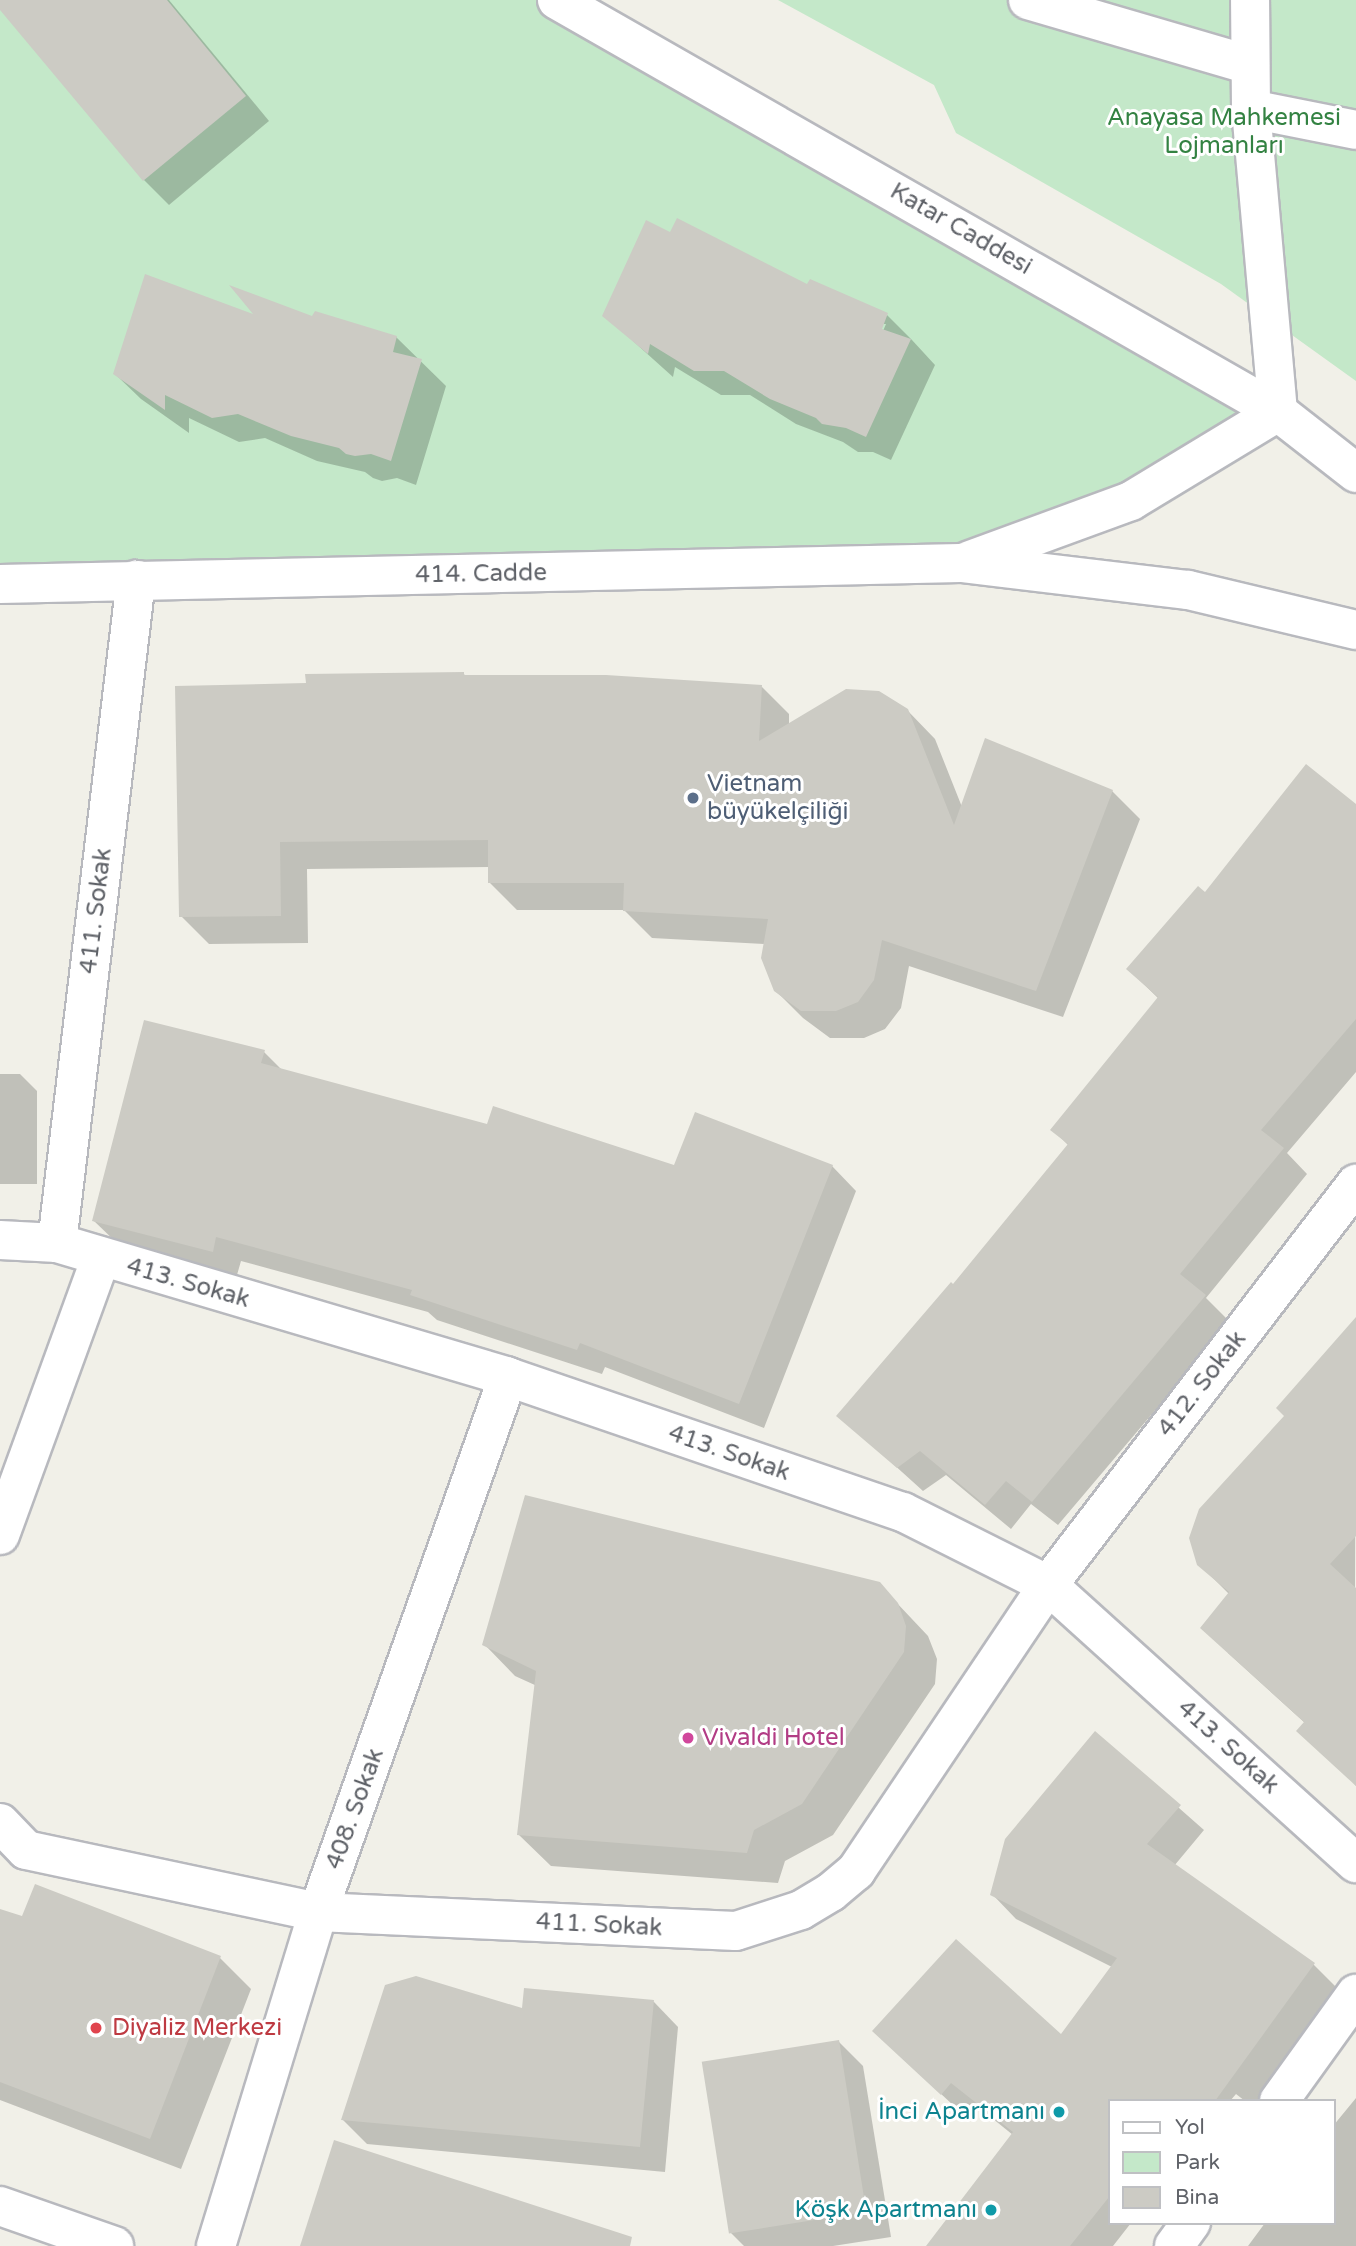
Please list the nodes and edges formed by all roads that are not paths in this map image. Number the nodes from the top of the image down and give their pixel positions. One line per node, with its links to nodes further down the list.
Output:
1 (556, 0): 7 (street, Katar Caddesi)
2 (1028, 0): 4 (street)
3 (1250, 0): 4 (street)
4 (1251, 65): 5 (street)
5 (1251, 109): 6 (street); 7 (street)
6 (1356, 130)
7 (1278, 412): 8 (street, Katar Caddesi); 9 (street)
8 (1356, 473)
9 (961, 563): 10 (street, 414. Cadde); 12 (street)
10 (135, 580): 11 (street, 414. Cadde); 15 (street, 411. Sokak)
11 (0, 584)
12 (1356, 630)
13 (1356, 1184): 19 (street, 412. Sokak)
14 (0, 1240): 15 (street, 413. Sokak)
15 (57, 1243): 16 (street, 413. Sokak)
16 (101, 1257): 17 (street, 413. Sokak); 18 (street)
17 (509, 1377): 19 (street, 413. Sokak); 22 (street, 408. Sokak)
18 (0, 1535)
19 (1048, 1585): 21 (street, 413. Sokak); 22 (street, 411. Sokak)
20 (0, 1823): 22 (street, 411. Sokak)
21 (1356, 1863)
22 (318, 1912): 28 (street, 408. Sokak)
23 (1356, 1994): 24 (street)
24 (1280, 2099)
25 (0, 2206): 27 (street)
26 (1190, 2225): 29 (street)
27 (114, 2246)
28 (216, 2246)
29 (1174, 2246)

